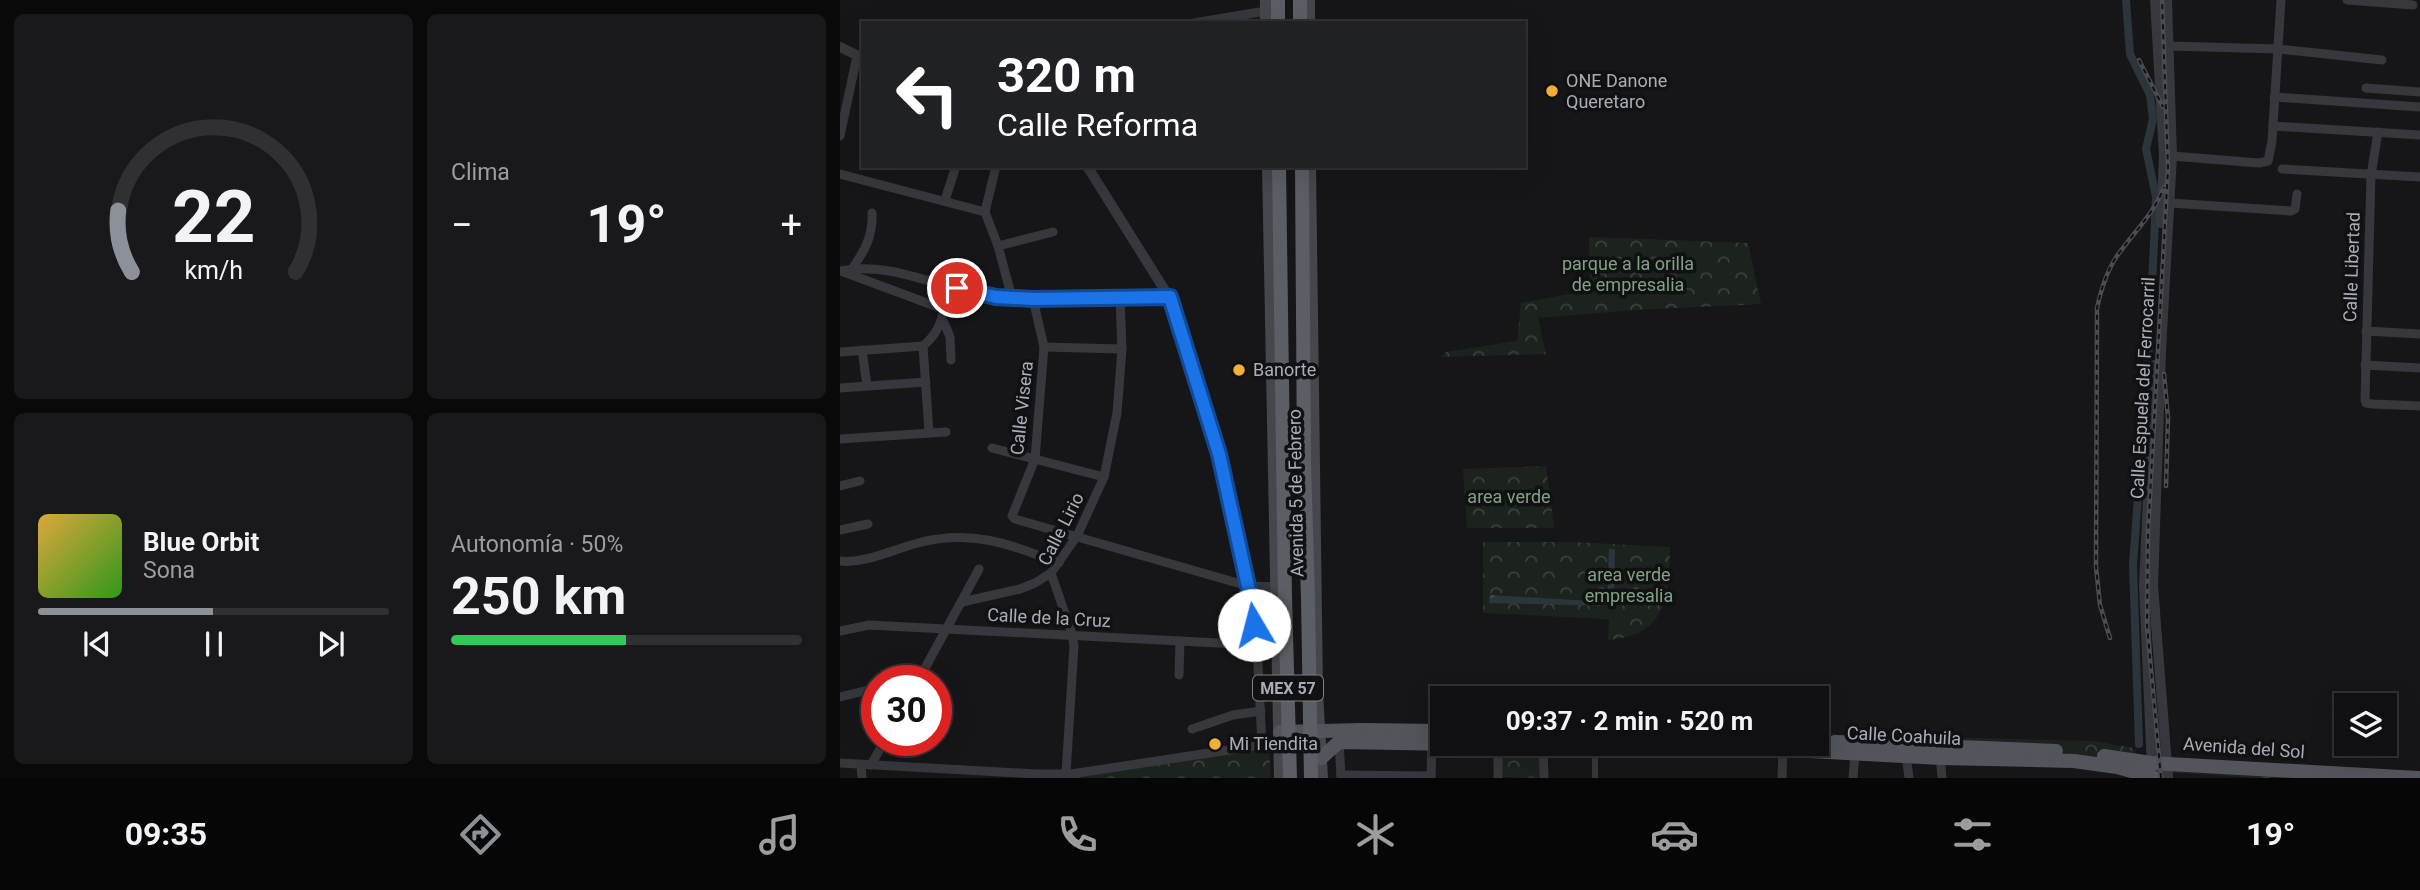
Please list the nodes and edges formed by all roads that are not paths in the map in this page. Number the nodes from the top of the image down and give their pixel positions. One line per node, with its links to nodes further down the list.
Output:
1 (1278, 0): 11 (highway)
2 (1300, 0): 12 (highway)
3 (1309, 0): 13 (main road)
4 (2155, 0): 127 (street, Calle Espuela del Ferrocarril)
5 (2167, 0): 14 (street, Calle Espuela del Ferrocarril)
6 (2281, 0): 16 (street)
7 (2347, 0): 8 (street)
8 (2413, 5)
9 (1266, 11): 10 (street)
10 (1206, 21)
11 (1278, 21)
12 (1300, 21)
13 (1309, 21)
14 (2170, 46): 16 (street); 27 (street, Calle Espuela del Ferrocarril)
15 (840, 47): 17 (street)
16 (2278, 49): 18 (street); 21 (street)
17 (860, 57): 26 (street)
18 (2382, 60)
19 (2366, 88): 20 (street)
20 (2420, 92)
21 (2274, 97): 22 (street); 23 (street)
22 (2420, 107)
23 (2273, 126): 24 (street); 27 (street)
24 (2378, 132): 25 (street); 38 (street, Calle Libertad)
25 (2420, 135)
26 (840, 136)
27 (2172, 156): 43 (street, Calle Espuela del Ferrocarril)
28 (955, 168): 41 (street)
29 (996, 168): 44 (street)
30 (1088, 168): 52 (street)
31 (1268, 168): 49 (main road, Avenida 5 de Febrero)
32 (1279, 168): 42 (highway, Avenida 5 de Febrero / MEX 57)
33 (1301, 168): 46 (highway, Avenida 5 de Febrero / MEX 57)
34 (1310, 168): 46 (highway)
35 (1310, 168): 74 (main road, Avenida 5 de Febrero)
36 (2282, 169): 38 (street)
37 (840, 174): 41 (street)
38 (2371, 175): 39 (street); 57 (street, Calle Libertad)
39 (2420, 177)
40 (2297, 194): 43 (street)
41 (945, 200): 44 (street)
42 (1279, 203): 49 (highway); 72 (highway, Avenida 5 de Febrero / MEX 57)
43 (2170, 203): 123 (street, Calle Espuela del Ferrocarril)
44 (985, 212): 48 (street)
45 (872, 213): 50 (street)
46 (1302, 218): 66 (highway, Avenida 5 de Febrero / MEX 57)
47 (1053, 232): 48 (street)
48 (998, 246): 53 (street)
49 (1269, 262): 65 (main road, Avenida 5 de Febrero)
50 (852, 268): 51 (street); 53 (street)
51 (841, 271): 56 (street)
52 (1170, 297): 54 (street); 90 (street)
53 (1012, 298): 55 (street)
54 (1120, 298): 55 (street); 61 (street, Calle Lirio)
55 (1033, 299): 60 (street, Calle Visera)
56 (943, 315): 59 (street); 64 (street)
57 (2366, 331): 58 (street); 67 (street, Calle Libertad)
58 (2420, 334)
59 (923, 346): 62 (street); 69 (street)
60 (1044, 347): 61 (street); 79 (street, Calle Visera)
61 (1122, 349): 80 (street, Calle Lirio)
62 (862, 350): 63 (street); 70 (street)
63 (840, 352)
64 (951, 360)
65 (1270, 360): 72 (highway); 91 (main road, Avenida 5 de Febrero)
66 (1304, 365): 74 (highway); 122 (highway, Avenida 5 de Febrero / MEX 57, bridge)
67 (2365, 365): 68 (street); 73 (street, Calle Libertad)
68 (2420, 368)
69 (926, 382): 70 (street); 75 (street)
70 (866, 385): 71 (street)
71 (840, 388)
72 (1282, 395): 91 (highway, Avenida 5 de Febrero / MEX 57)
73 (2420, 406)
74 (1315, 423): 104 (main road, Avenida 5 de Febrero)
75 (929, 432): 76 (street); 77 (street)
76 (946, 432)
77 (840, 439)
78 (992, 448): 79 (street)
79 (1035, 459): 80 (street); 85 (street, Calle Visera)
80 (1104, 477): 85 (street, Calle Lirio)
81 (860, 481): 82 (street)
82 (840, 486)
83 (868, 524): 84 (street)
84 (840, 530)
85 (1077, 536): 87 (street, Calle Lirio); 90 (street)
86 (840, 561): 87 (street)
87 (1059, 563): 89 (street, Calle Lirio)
88 (979, 569): 92 (street)
89 (1051, 573): 92 (street); 95 (street, Calle Lirio)
90 (1248, 586): 91 (street); 97 (street)
91 (1281, 592): 105 (main road, Avenida 5 de Febrero); 132 (highway, Avenida 5 de Febrero / MEX 57, bridge)
92 (962, 602): 93 (street)
93 (947, 628): 94 (street, Calle de la Cruz); 95 (street, Calle de la Cruz); 98 (street)
94 (840, 631)
95 (1072, 634): 96 (street, Calle de la Cruz); 125 (street, Calle Lirio)
96 (1180, 641): 97 (street, Calle de la Cruz); 99 (street)
97 (1257, 645): 102 (street)
98 (927, 665)
99 (1179, 676)
100 (861, 692): 101 (street)
101 (840, 697)
102 (1261, 711): 103 (street); 125 (street)
103 (1192, 729)
104 (1320, 731): 105 (main road, Calle Coahuila); 107 (main road, Calle Coahuila); 122 (main road, Avenida 5 de Febrero)
105 (1280, 732): 131 (main road, Avenida 5 de Febrero)
106 (1430, 732): 107 (main road, Calle Coahuila)
107 (1339, 736): 109 (main road, Calle Coahuila); 122 (main road); 126 (street)
108 (1829, 743): 119 (main road, Calle Coahuila)
109 (1430, 744)
110 (1829, 752): 111 (main road, Calle Coahuila)
111 (1855, 753): 112 (main road, Calle Coahuila); 137 (street)
112 (1906, 755): 119 (main road, Calle Coahuila); 138 (street)
113 (873, 756): 121 (street)
114 (1432, 756): 129 (street)
115 (1498, 756): 133 (street)
116 (1544, 756): 134 (street)
117 (1595, 756): 135 (street)
118 (1783, 756): 136 (street)
119 (1941, 756): 127 (main road, Calle Coahuila); 139 (street)
120 (840, 763): 121 (street)
121 (866, 765): 124 (street); 130 (street)
122 (1319, 770): 126 (street)
123 (2168, 771): 127 (main road, Avenida del Sol); 141 (main road, Avenida del Sol)
124 (960, 774): 128 (street)
125 (1066, 774): 128 (street)
126 (1341, 774): 129 (street)
127 (2147, 774): 140 (street)
128 (1038, 776)
129 (1431, 777)
130 (862, 778)
131 (1280, 778)
132 (1290, 778)
133 (1498, 778)
134 (1544, 778)
135 (1595, 778)
136 (1782, 778)
137 (1853, 778)
138 (1909, 778)
139 (1942, 778)
140 (2161, 778)
141 (2418, 778)

